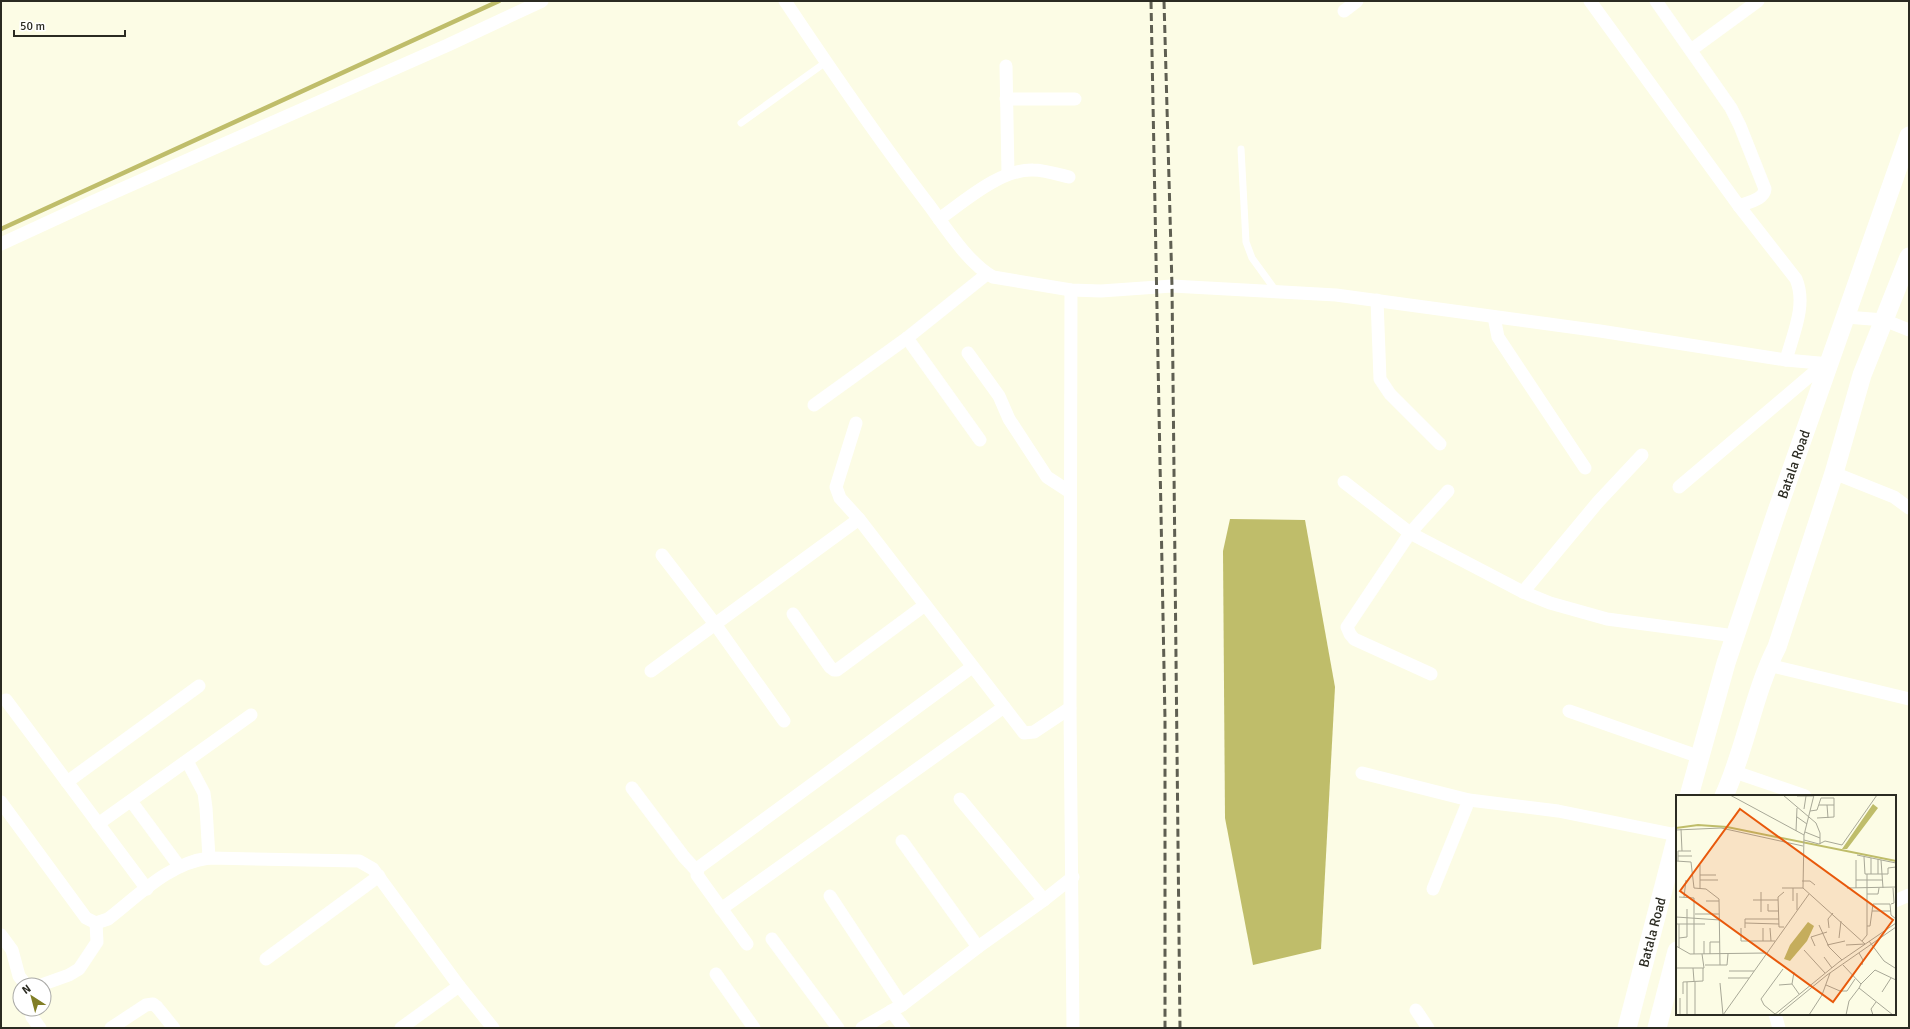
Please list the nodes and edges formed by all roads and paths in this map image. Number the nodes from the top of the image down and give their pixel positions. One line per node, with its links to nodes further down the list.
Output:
1 (542, 1): 20 (street)
2 (785, 1): 9 (street)
3 (1357, 1): 7 (street)
4 (1590, 1): 18 (street)
5 (1656, 1): 8 (street)
6 (1758, 1): 8 (street)
7 (1344, 11)
8 (1691, 50): 18 (street)
9 (826, 62): 13 (lane); 19 (street)
10 (1006, 66): 11 (street)
11 (1006, 99): 12 (street); 16 (street)
12 (1075, 99)
13 (741, 123)
14 (1909, 136): 27 (main road, Batala Road)
15 (1241, 149): 24 (lane)
16 (1008, 174): 17 (street); 19 (street)
17 (1069, 177)
18 (1740, 206): 32 (street)
19 (939, 219): 22 (street)
20 (1, 244)
21 (1909, 258): 28 (main road)
22 (987, 274): 23 (street); 30 (street)
23 (1072, 290): 24 (street); 44 (street)
24 (1276, 292): 25 (street)
25 (1377, 300): 26 (street); 37 (street)
26 (1494, 317): 32 (street); 39 (street)
27 (1846, 317): 28 (street); 33 (main road, Batala Road)
28 (1884, 320): 29 (street); 40 (main road)
29 (1909, 330)
30 (907, 338): 34 (street); 36 (street)
31 (968, 353): 44 (street)
32 (1786, 360): 33 (street)
33 (1827, 363): 42 (street); 53 (main road, Batala Road)
34 (814, 404)
35 (856, 423): 46 (street)
36 (980, 440)
37 (1440, 444)
38 (1642, 455): 49 (street)
39 (1585, 468)
40 (1834, 473): 45 (street); 54 (main road)
41 (1344, 482): 47 (street)
42 (1679, 488)
43 (1448, 491): 47 (street)
44 (1070, 492): 62 (street)
45 (1909, 508)
46 (859, 519): 50 (street); 52 (street)
47 (1410, 533): 49 (street); 57 (street)
48 (662, 555): 52 (street)
49 (1523, 592): 53 (street)
50 (925, 605): 51 (street); 55 (street)
51 (793, 614)
52 (715, 624): 56 (street); 65 (street)
53 (1735, 636): 66 (main road, Batala Road)
54 (1768, 665): 60 (street); 68 (main road)
55 (972, 667): 61 (street); 85 (street)
56 (651, 671)
57 (1431, 674)
58 (199, 686): 70 (street)
59 (6, 700): 70 (street)
60 (1909, 700)
61 (1004, 707): 62 (street); 94 (street)
62 (1070, 708): 87 (street)
63 (1569, 711): 66 (street)
64 (251, 715): 67 (street)
65 (784, 721)
66 (1700, 757): 72 (main road, Batala Road)
67 (187, 761): 77 (street); 83 (street)
68 (1735, 772): 73 (main road); 74 (street)
69 (1362, 774): 76 (street)
70 (67, 782): 79 (street)
71 (632, 788): 85 (street)
72 (1689, 795)
73 (1724, 795)
74 (1802, 795)
75 (960, 799): 92 (street)
76 (1469, 800): 80 (street); 89 (street)
77 (131, 801): 79 (street); 84 (street)
78 (1, 802): 95 (street)
79 (98, 824): 88 (street)
80 (1676, 836)
81 (1676, 840): 121 (main road, Batala Road)
82 (902, 841): 99 (street)
83 (209, 858): 84 (street); 86 (street)
84 (179, 866): 88 (street)
85 (697, 871): 94 (street)
86 (378, 876): 101 (street); 105 (street)
87 (1073, 877): 92 (street); 119 (street)
88 (147, 889): 95 (street)
89 (1433, 889)
90 (1909, 895): 93 (street)
91 (830, 896): 106 (street)
92 (1044, 900): 99 (street)
93 (1896, 901)
94 (722, 909): 98 (street)
95 (96, 923): 104 (street)
96 (1, 935): 103 (street)
97 (772, 939): 116 (street)
98 (747, 944)
99 (978, 947): 106 (street)
100 (1676, 955): 122 (main road, Batala Road)
101 (266, 959)
102 (716, 974): 115 (street)
103 (20, 977)
104 (52, 981)
105 (459, 986): 113 (street); 114 (street)
106 (896, 1008): 117 (street); 118 (street)
107 (1416, 1010): 120 (street)
108 (1776, 1015): 123 (street)
109 (32, 1017): 110 (street)
110 (40, 1028)
111 (111, 1028): 112 (street)
112 (174, 1028)
113 (401, 1028)
114 (492, 1028)
115 (754, 1028)
116 (838, 1028)
117 (862, 1028)
118 (904, 1028)
119 (1073, 1028)
120 (1428, 1028)
121 (1627, 1028)
122 (1657, 1028)
123 (1779, 1028)

